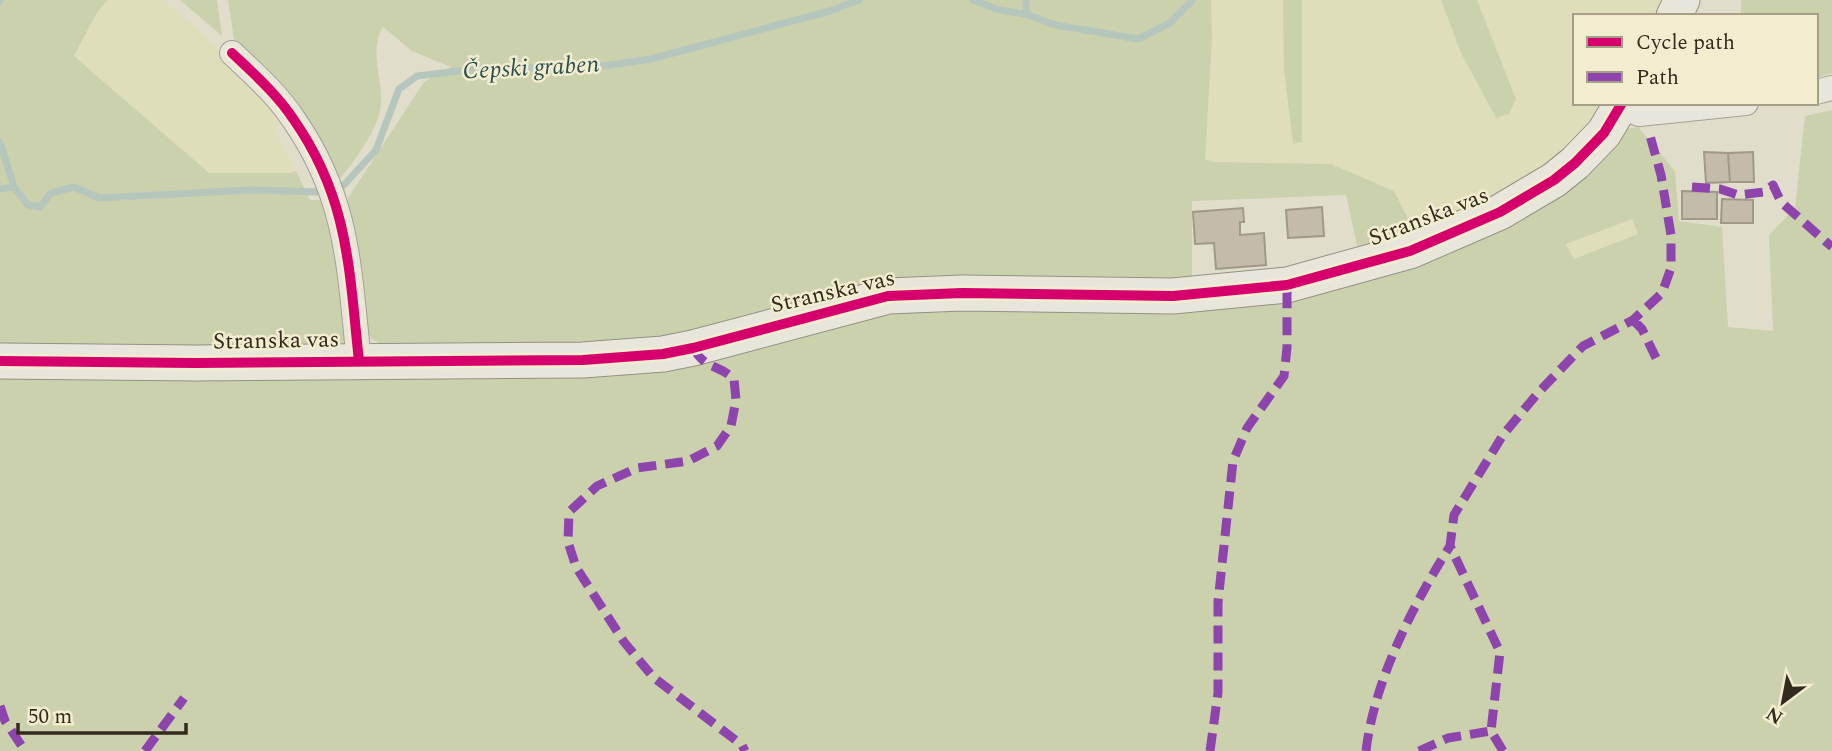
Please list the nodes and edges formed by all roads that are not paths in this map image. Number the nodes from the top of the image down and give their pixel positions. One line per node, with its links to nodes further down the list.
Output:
1 (232, 53): 5 (street)
2 (1621, 105): 3 (street, Stranska vas); 5 (street, Stranska vas)
3 (1727, 105)
4 (0, 361): 5 (street, Stranska vas)
5 (359, 361)

